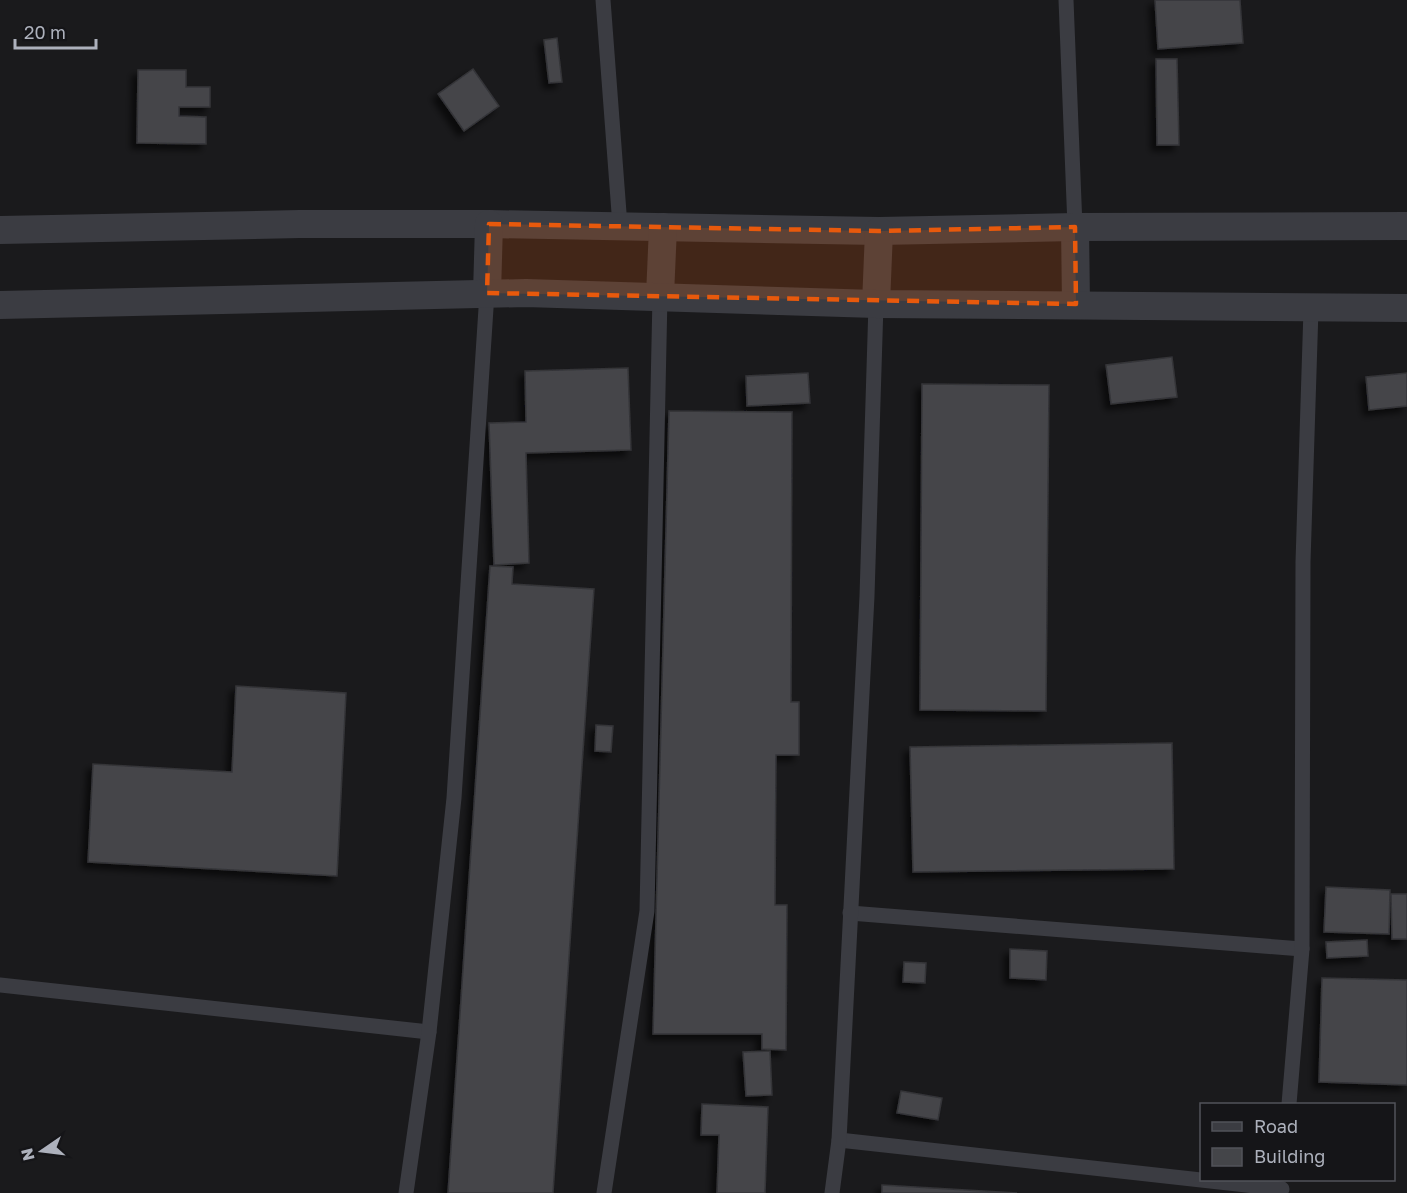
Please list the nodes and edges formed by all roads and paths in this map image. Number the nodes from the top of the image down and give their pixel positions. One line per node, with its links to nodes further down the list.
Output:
1 (603, 0): 4 (lane)
2 (1066, 0): 7 (lane)
3 (489, 224): 4 (street); 8 (street); 10 (street)
4 (620, 226): 6 (street)
5 (1407, 226): 7 (street)
6 (663, 227): 9 (street); 11 (street)
7 (1076, 227): 9 (street); 13 (street)
8 (0, 230)
9 (879, 231): 12 (street)
10 (487, 293): 11 (street); 14 (street); 20 (lane)
11 (660, 296): 12 (street); 27 (lane)
12 (876, 304): 13 (street); 17 (lane)
13 (1076, 304): 16 (street)
14 (0, 305)
15 (1407, 308): 16 (street)
16 (1311, 309): 18 (lane)
17 (850, 913): 18 (lane); 22 (lane)
18 (1302, 949): 21 (lane)
19 (0, 985): 20 (lane)
20 (429, 1032): 26 (lane)
21 (1289, 1103)
22 (839, 1140): 23 (lane); 28 (lane)
23 (1200, 1178)
24 (1225, 1181): 25 (lane)
25 (1282, 1187)
26 (406, 1193)
27 (604, 1193)
28 (832, 1193)

